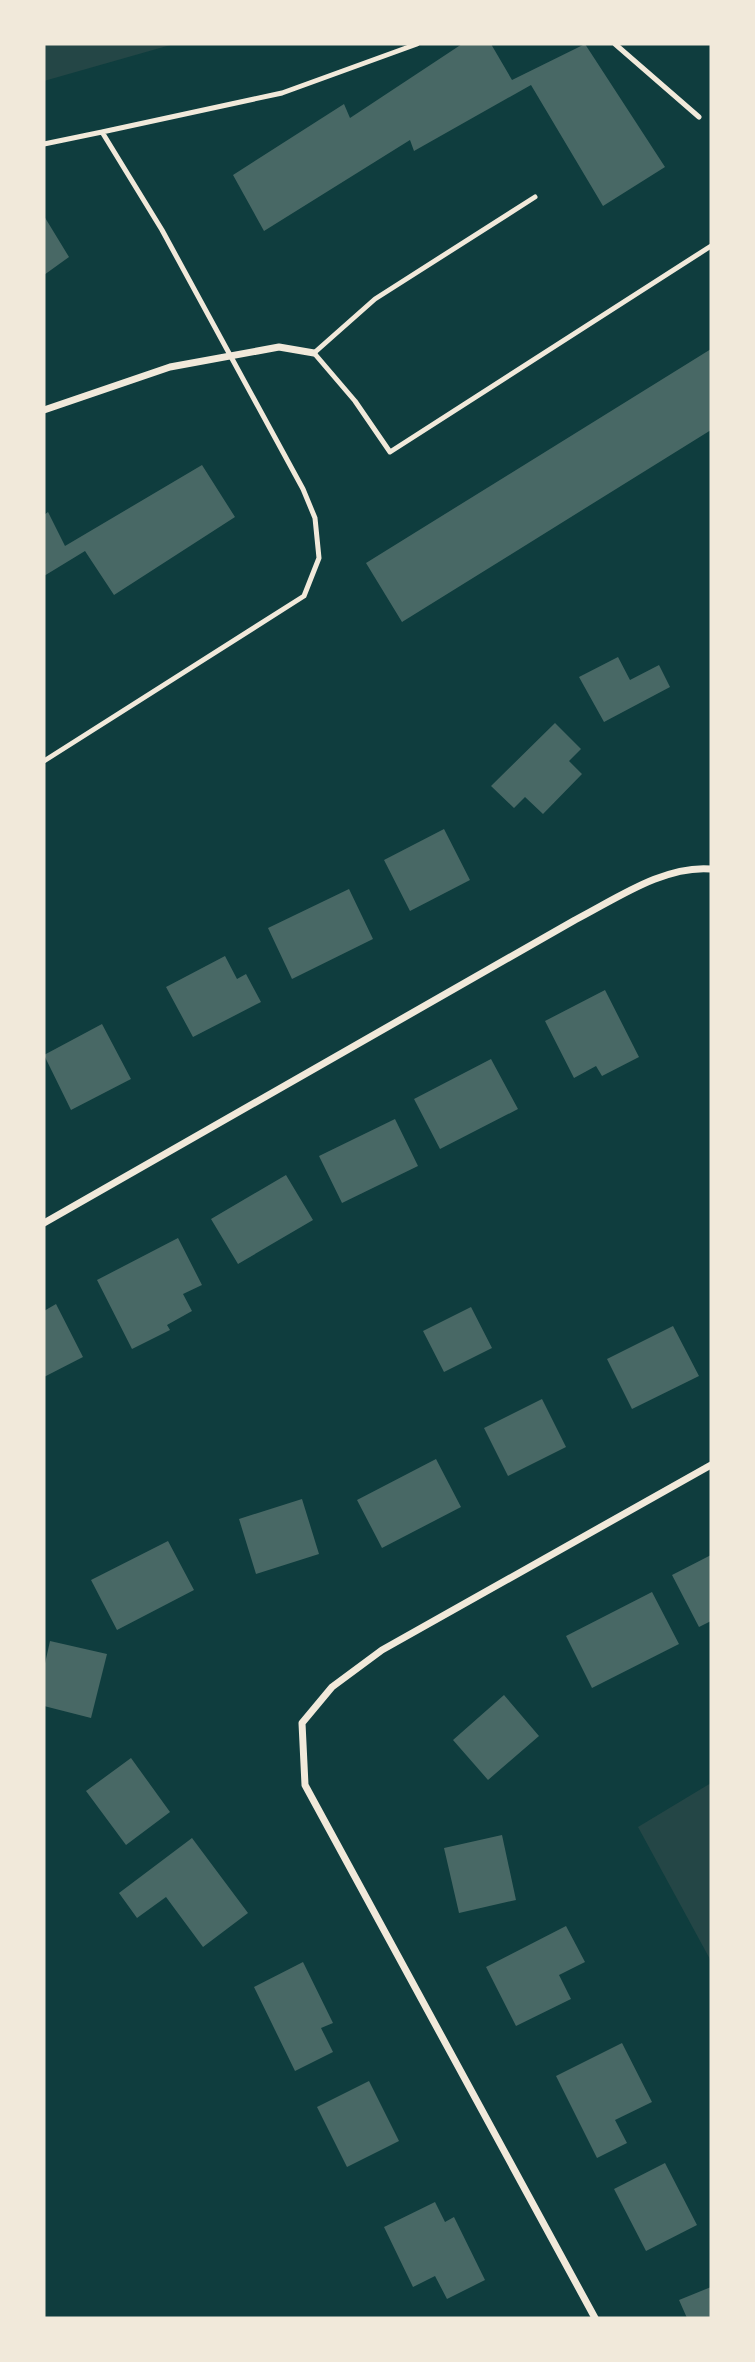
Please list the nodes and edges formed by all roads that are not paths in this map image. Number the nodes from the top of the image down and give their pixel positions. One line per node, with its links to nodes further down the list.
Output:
1 (417, 44): 4 (lane)
2 (615, 44): 3 (lane)
3 (699, 117)
4 (102, 132): 5 (lane); 9 (lane)
5 (44, 144)
6 (535, 197): 8 (lane)
7 (711, 246): 8 (lane)
8 (314, 353): 9 (street)
9 (229, 355): 10 (street); 11 (lane)
10 (44, 410)
11 (44, 761)
12 (711, 869): 13 (street)
13 (44, 1223)
14 (711, 1465): 15 (street)
15 (595, 2318)

